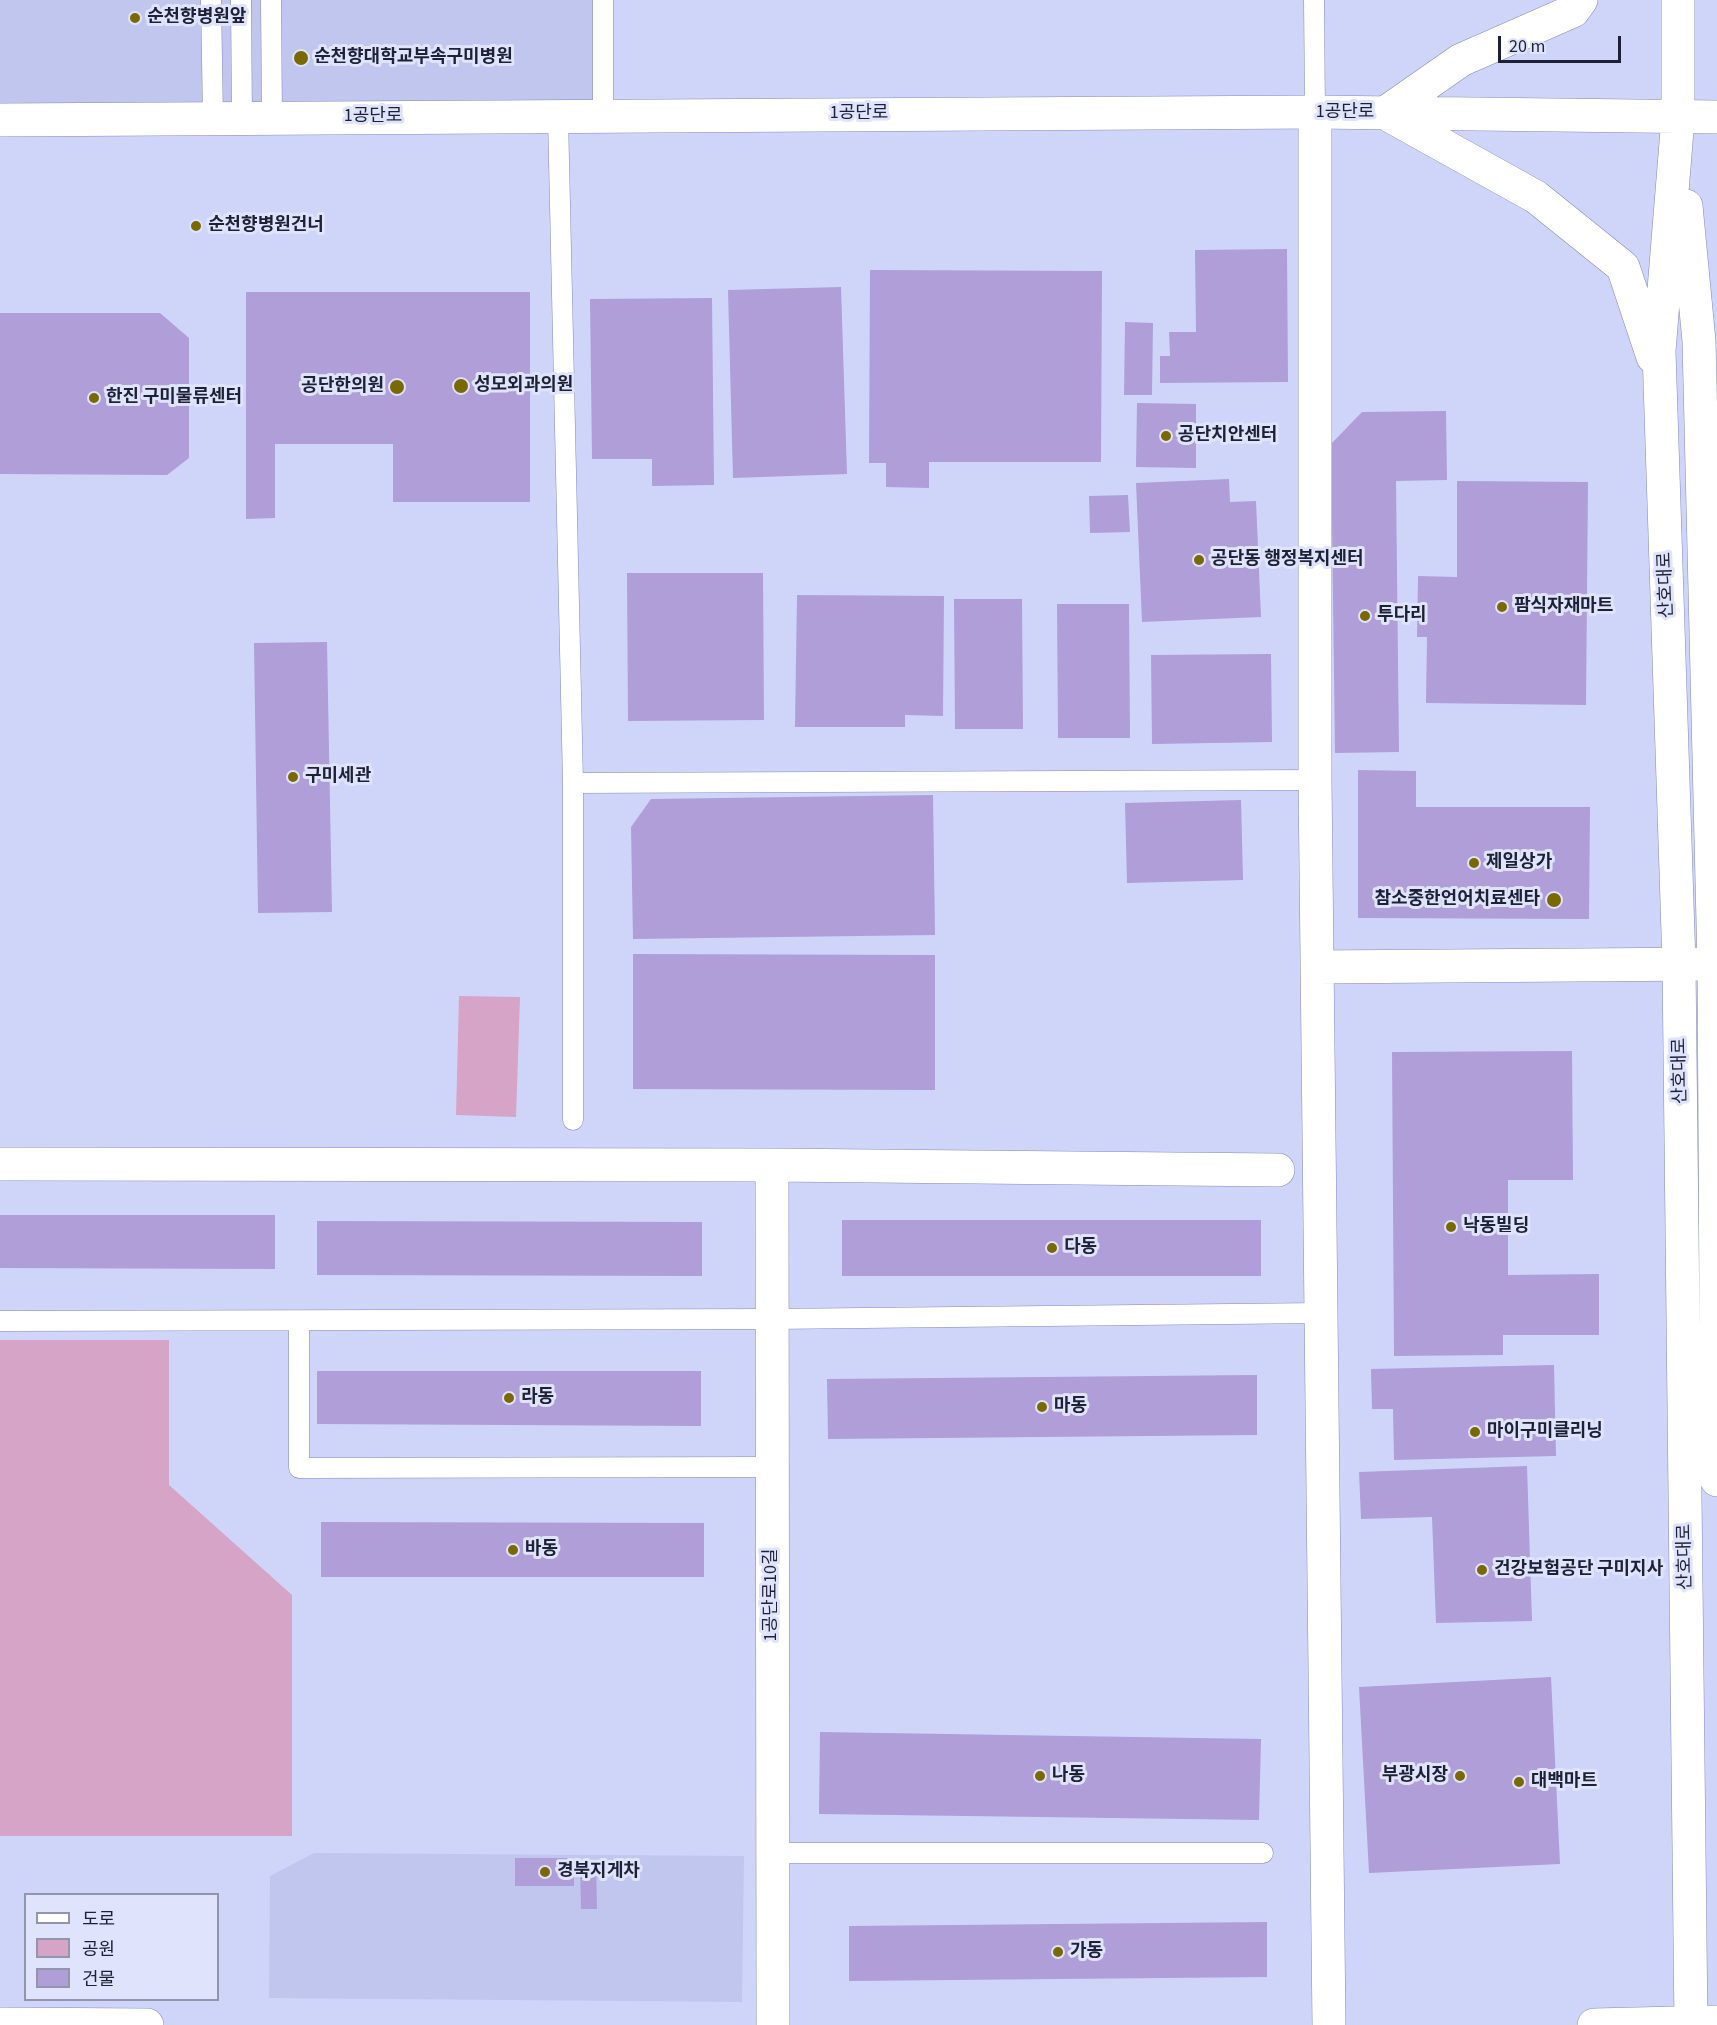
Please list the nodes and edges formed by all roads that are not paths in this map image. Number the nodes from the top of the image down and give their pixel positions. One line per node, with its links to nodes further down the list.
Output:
1 (212, 0): 13 (lane)
2 (241, 0): 13 (lane)
3 (271, 0): 13 (lane)
4 (603, 0): 11 (lane)
5 (1314, 0): 8 (lane)
6 (1581, 0): 9 (street)
7 (1678, 0): 14 (street, 산호대로)
8 (1315, 112): 9 (street, 1공단로); 11 (street, 1공단로); 17 (street)
9 (1385, 113): 14 (street, 1공단로); 16 (street)
10 (558, 116): 11 (street, 1공단로); 13 (street, 1공단로); 18 (lane)
11 (603, 116)
12 (1717, 117): 14 (street, 1공단로)
13 (242, 118): 15 (street, 1공단로)
14 (1678, 118): 16 (street, 산호대로); 20 (street, 산호대로)
15 (0, 120)
16 (1660, 379): 19 (street, 산호대로)
17 (1315, 780): 18 (lane); 21 (street)
18 (573, 783): 22 (lane)
19 (1679, 964): 20 (street); 21 (street); 34 (street, 산호대로)
20 (1714, 964): 31 (street, 산호대로)
21 (1317, 967): 26 (street)
22 (573, 1120)
23 (0, 1164): 24 (street)
24 (772, 1165): 25 (street); 27 (street, 1공단로10길)
25 (1278, 1170)
26 (1321, 1313): 27 (lane); 38 (street)
27 (772, 1319): 29 (lane); 30 (street, 1공단로10길)
28 (0, 1321): 29 (lane)
29 (299, 1321): 30 (lane)
30 (772, 1467): 32 (street, 1공단로10길)
31 (1717, 1480)
32 (773, 1853): 33 (lane); 37 (street, 1공단로10길)
33 (1263, 1853)
34 (1700, 2023): 39 (street)
35 (0, 2024): 36 (street)
36 (147, 2025)
37 (773, 2025)
38 (1329, 2025)
39 (1594, 2025)

